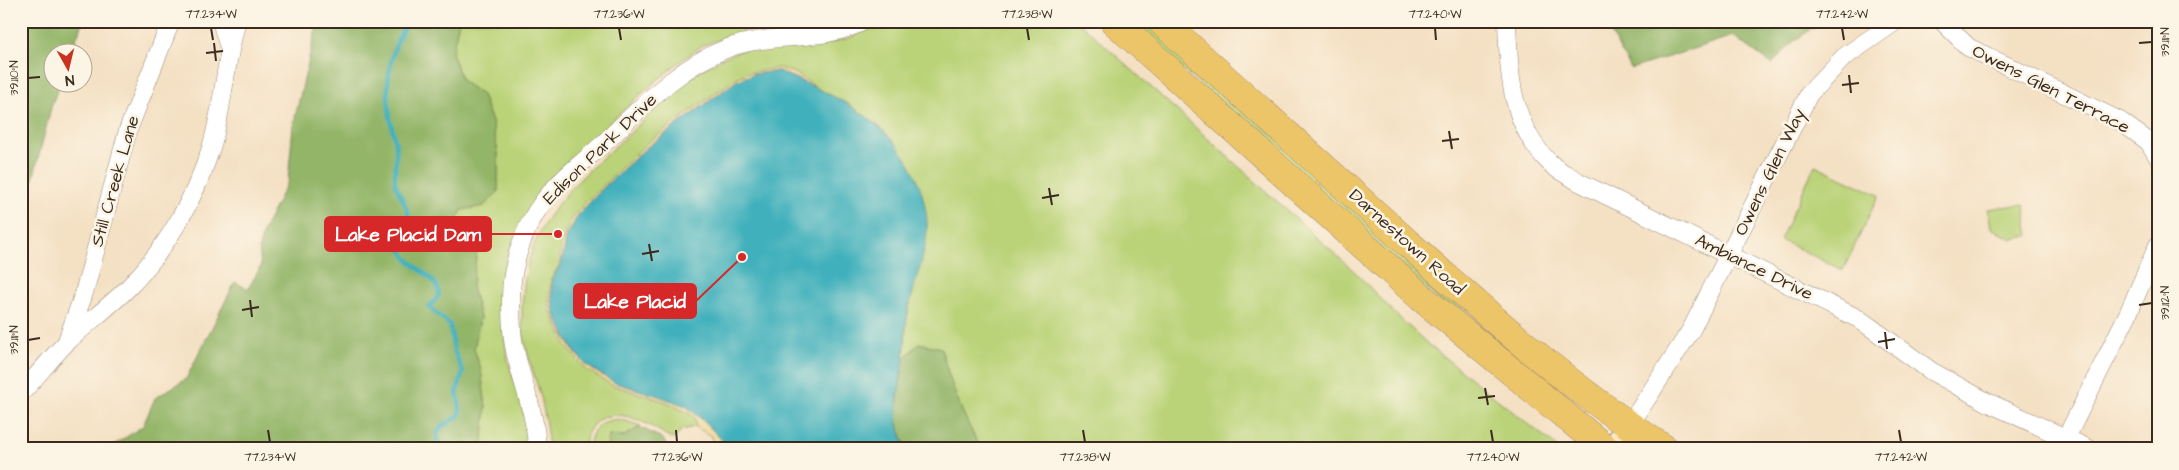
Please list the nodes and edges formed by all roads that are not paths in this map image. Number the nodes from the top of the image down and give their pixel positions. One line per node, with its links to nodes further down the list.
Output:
1 (171, 21): 14 (street, Still Creek Lane)
2 (221, 21): 10 (street)
3 (236, 21): 10 (street, Still Creek Lane)
4 (864, 21): 18 (street, Edison Park Drive)
5 (1114, 21): 19 (main road, Darnestown Road)
6 (1161, 21): 16 (main road, Darnestown Road)
7 (1507, 21): 13 (street, Ambiance Drive)
8 (1896, 21): 13 (street, Owens Glen Way)
9 (1942, 21): 11 (street, Owens Glen Terrace)
10 (229, 47): 14 (street, Still Creek Lane)
11 (2158, 157)
12 (2158, 246): 17 (street)
13 (1729, 255): 16 (street, Owens Glen Way); 17 (street, Ambiance Drive)
14 (66, 344): 15 (street, Still Creek Lane)
15 (21, 393)
16 (1629, 426): 20 (street); 21 (main road, Darnestown Road)
17 (2066, 438): 22 (street, Ambiance Drive)
18 (537, 449)
19 (1606, 449)
20 (1614, 449)
21 (1665, 449)
22 (2089, 449)

